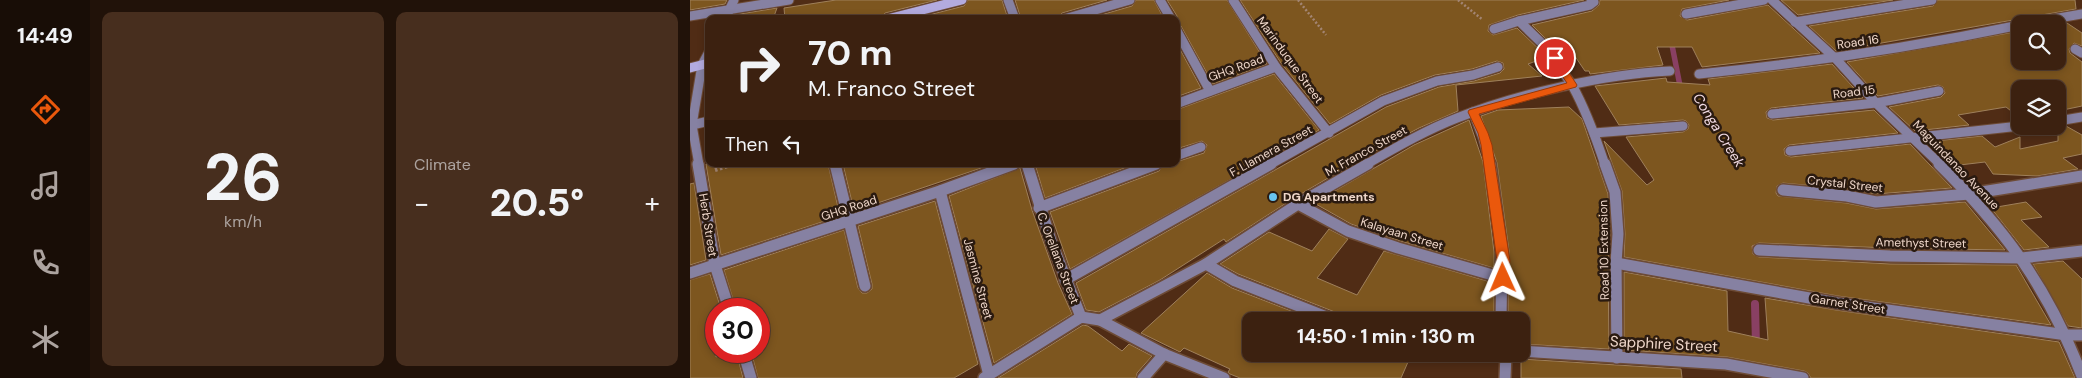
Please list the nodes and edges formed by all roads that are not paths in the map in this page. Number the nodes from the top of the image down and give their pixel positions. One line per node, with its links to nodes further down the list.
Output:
1 (734, 0): 12 (street)
2 (789, 0): 12 (street)
3 (962, 0): 16 (street)
4 (1008, 0): 17 (street)
5 (1130, 0): 18 (street)
6 (1160, 0): 19 (street)
7 (1233, 0): 30 (street, Marinduque Street)
8 (1591, 0): 22 (street)
9 (1764, 0): 13 (street)
10 (1772, 0): 23 (street, Maguindanao Avenue)
11 (1932, 0): 23 (street)
12 (729, 10): 15 (street); 20 (street)
13 (1686, 14)
14 (2082, 14): 21 (street)
15 (727, 15)
16 (903, 15)
17 (1014, 15)
18 (1089, 15)
19 (1168, 15)
20 (690, 16)
21 (2066, 17)
22 (1519, 21): 25 (street); 35 (street, Road 10 Extension)
23 (1795, 22): 27 (street, Maguindanao Avenue)
24 (2011, 26): 27 (street, Road 16)
25 (1494, 29)
26 (1180, 36): 36 (street)
27 (1834, 58): 34 (street, Road 16); 39 (street, Maguindanao Avenue)
28 (705, 64): 31 (street)
29 (1498, 66): 48 (street, F. Llamera Street)
30 (1276, 67): 36 (street, GHQ Road); 48 (street, Marinduque Street)
31 (690, 68)
32 (705, 68): 45 (street, Herb Street)
33 (1670, 71): 35 (street, M. Franco Street)
34 (1699, 74)
35 (1572, 85): 40 (street, M. Franco Street); 49 (street, Road 10 Extension)
36 (1210, 91): 38 (street, GHQ Road)
37 (1939, 91): 39 (street, Road 15)
38 (1180, 102)
39 (1876, 103): 41 (street, Road 15); 50 (street, Maguindanao Avenue)
40 (1473, 112): 62 (street, M. Franco Street); 72 (street)
41 (1772, 114)
42 (2082, 117): 43 (street)
43 (2066, 120)
44 (705, 122): 45 (street)
45 (692, 125): 70 (street, Herb Street)
46 (1683, 126): 49 (street)
47 (2011, 127): 50 (street)
48 (1329, 132): 73 (street, F. Llamera Street)
49 (1594, 133): 68 (street, Road 10 Extension)
50 (1914, 138): 52 (street); 61 (street, Maguindanao Avenue)
51 (1201, 147): 53 (street)
52 (1790, 151)
53 (1180, 155)
54 (836, 167): 64 (street)
55 (1006, 167): 60 (street, GHQ Road)
56 (1027, 167): 63 (street, C. Orellana Street)
57 (1148, 167): 63 (street)
58 (2082, 176): 61 (street, Crystal Street)
59 (1783, 190): 61 (street, Crystal Street)
60 (940, 191): 64 (street, GHQ Road); 87 (street, Jasmine Street)
61 (1969, 194): 67 (street, Maguindanao Avenue)
62 (1298, 204): 69 (street, M. Franco Street); 72 (street, Kalayaan Street)
63 (1039, 208): 73 (street, C. Orellana Street)
64 (850, 221): 70 (street, GHQ Road); 74 (street)
65 (1759, 250): 67 (street, Amethyst Street)
66 (2082, 251): 67 (street, Amethyst Street)
67 (2022, 258): 80 (street, Maguindanao Avenue)
68 (1616, 263): 80 (street, Garnet Street); 84 (street, Road 10 Extension)
69 (1206, 264): 76 (street); 79 (street, M. Franco Street)
70 (715, 265): 71 (street, GHQ Road); 75 (street, Herb Street)
71 (690, 273)
72 (1503, 278): 77 (street)
73 (1065, 280): 78 (street, C. Orellana Street)
74 (865, 286)
75 (726, 298)
76 (1314, 312)
77 (1500, 312)
78 (1081, 317): 79 (street, C. Orellana Street); 87 (street)
79 (1100, 320): 83 (street, C. Orellana Street)
80 (2067, 335): 81 (street, Garnet Street); 88 (street, Maguindanao Avenue)
81 (2082, 335)
82 (1530, 352): 84 (street, Sapphire Street)
83 (1164, 354): 90 (street); 91 (street, C. Orellana Street)
84 (1617, 358): 93 (street, Sapphire Street)
85 (1506, 362): 92 (street)
86 (746, 363): 89 (street)
87 (987, 376)
88 (2082, 376)
89 (751, 378)
90 (1143, 378)
91 (1224, 378)
92 (1505, 378)
93 (1803, 378)

